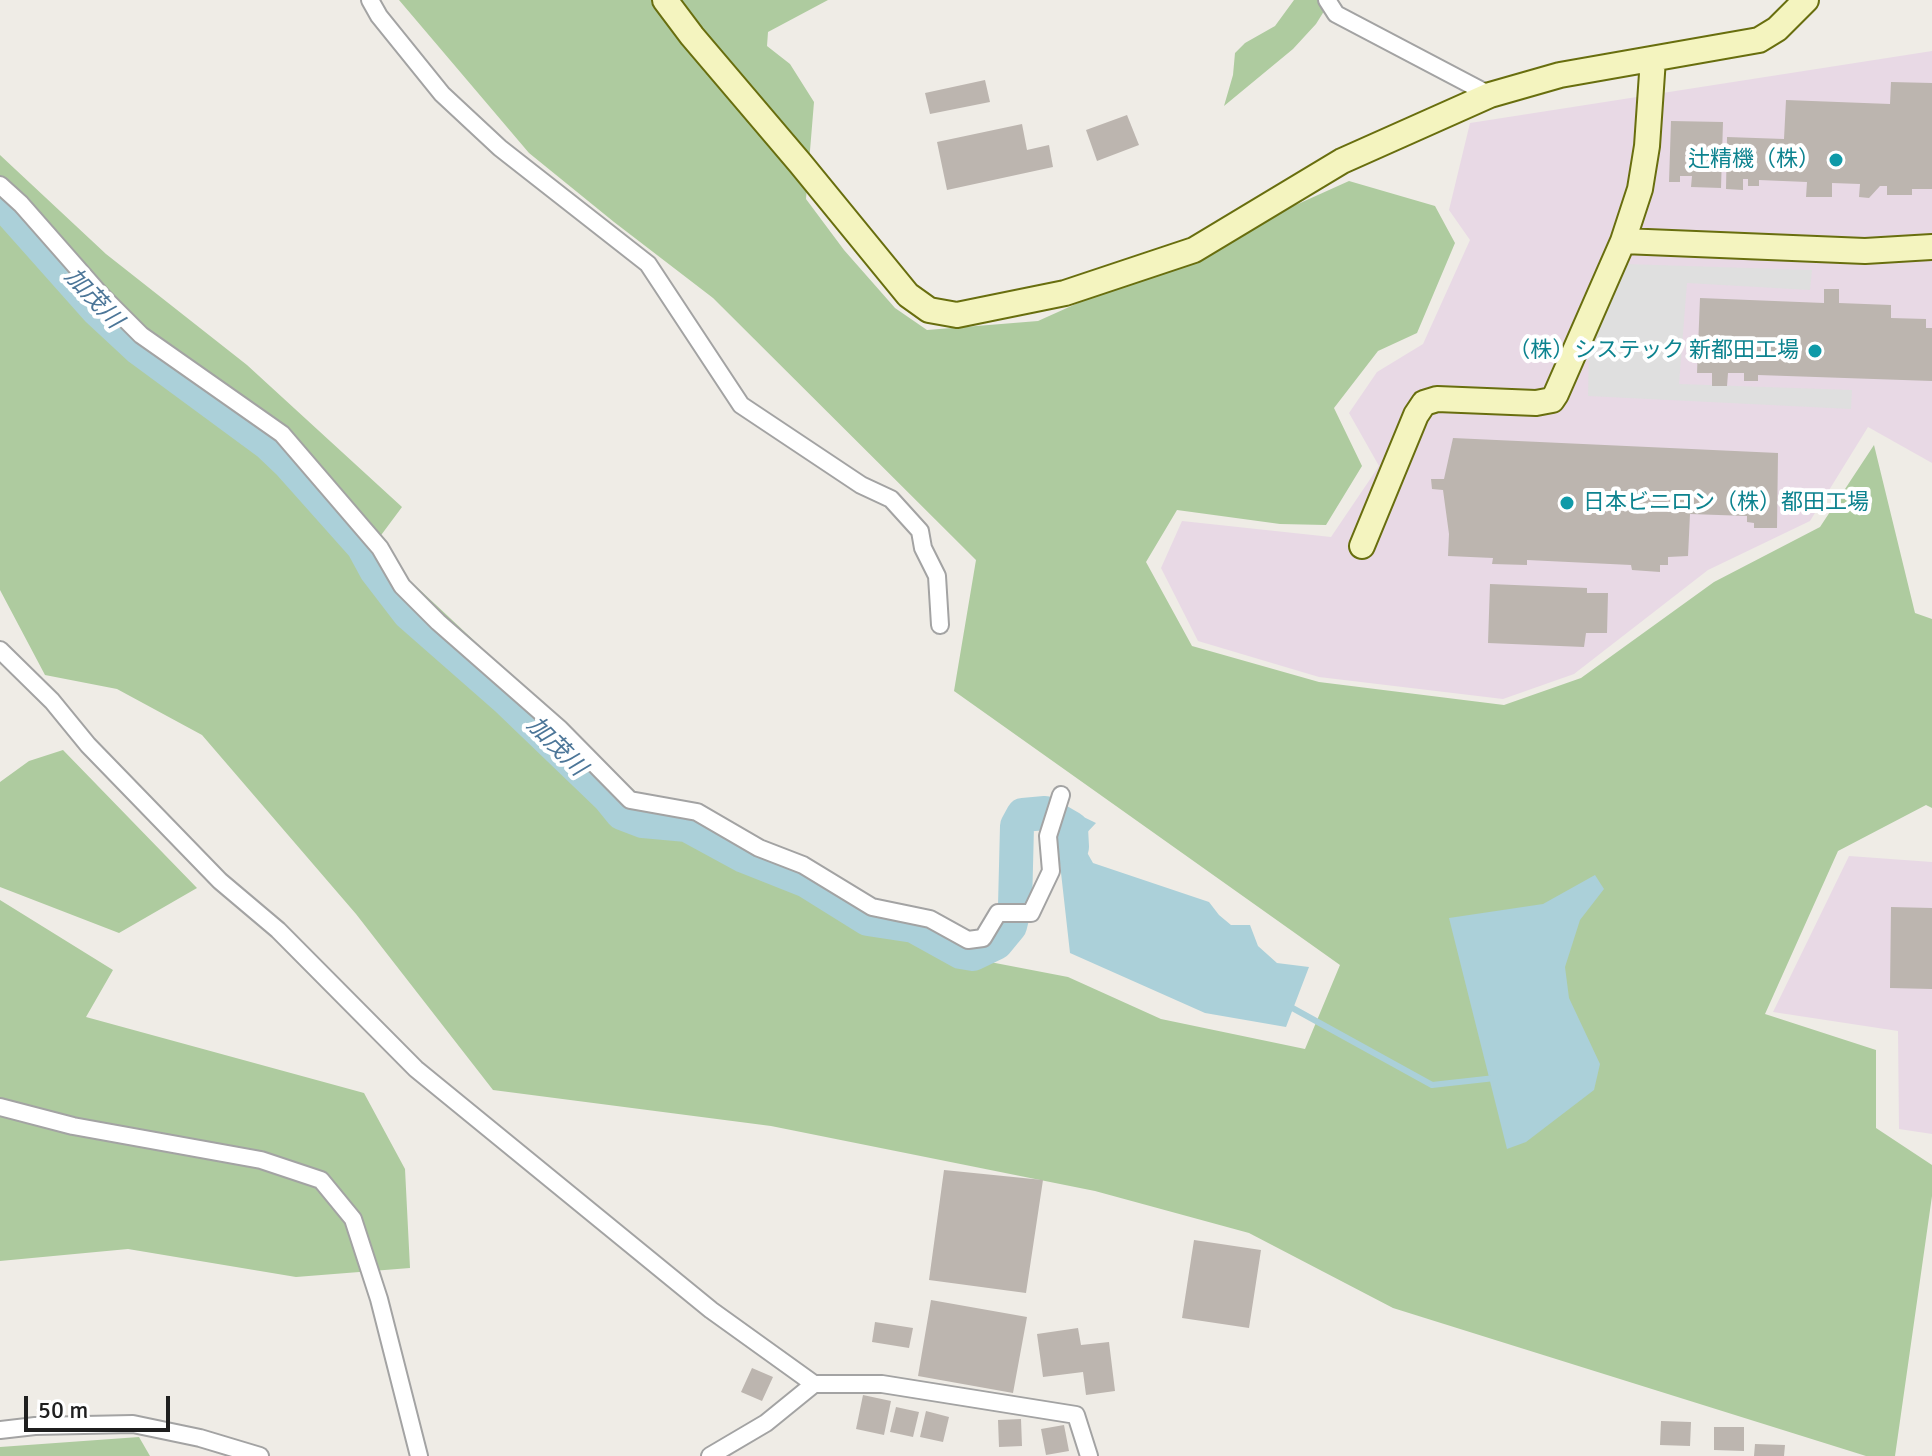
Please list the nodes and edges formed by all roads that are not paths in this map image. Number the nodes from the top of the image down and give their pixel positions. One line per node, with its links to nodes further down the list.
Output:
1 (370, 0): 11 (street)
2 (665, 0): 6 (street)
3 (1327, 0): 6 (street)
4 (1806, 0): 5 (street)
5 (1653, 59): 6 (street); 8 (street)
6 (1490, 95)
7 (0, 185): 13 (street)
8 (1623, 241): 9 (street); 10 (street)
9 (1932, 247)
10 (1362, 546)
11 (940, 625)
12 (0, 650): 15 (street)
13 (1061, 795)
14 (0, 1107): 18 (street)
15 (814, 1384): 19 (street); 20 (street)
16 (0, 1430): 17 (street)
17 (260, 1456)
18 (419, 1456)
19 (710, 1456)
20 (1089, 1456)

